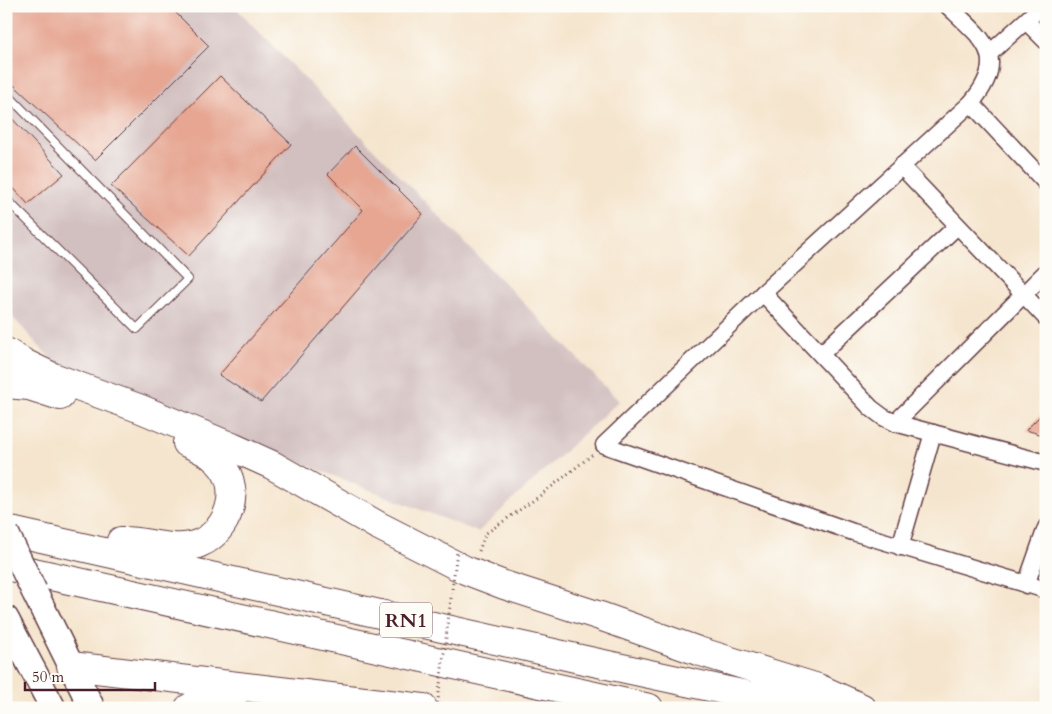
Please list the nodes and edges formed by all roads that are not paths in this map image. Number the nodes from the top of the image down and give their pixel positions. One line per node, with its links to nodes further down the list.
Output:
1 (948, 6): 5 (street)
2 (1042, 6): 3 (street)
3 (1026, 20): 4 (street); 5 (street)
4 (1046, 41)
5 (989, 54): 7 (street)
6 (6, 93): 10 (lane)
7 (971, 103): 8 (street); 9 (street)
8 (901, 166): 11 (street); 13 (street)
9 (1046, 183)
10 (6, 199)
11 (957, 226): 14 (street); 17 (street)
12 (1046, 272): 14 (street)
13 (763, 293): 17 (street); 24 (street)
14 (1023, 295): 15 (street); 19 (street)
15 (1046, 318)
16 (6, 352): 38 (highway)
17 (821, 354): 19 (street)
18 (6, 384): 25 (highway)
19 (895, 423): 20 (street)
20 (933, 433): 21 (street); 24 (street)
21 (1046, 463)
22 (1046, 528): 27 (street)
23 (6, 531): 25 (highway, RN1); 30 (main road, bridge)
24 (900, 547): 27 (street)
25 (95, 550): 37 (highway, RN1)
26 (6, 566): 36 (highway, RN1)
27 (1026, 585): 28 (street)
28 (1046, 590)
29 (6, 619): 32 (main road)
30 (71, 666): 31 (highway); 33 (main road)
31 (248, 688): 34 (highway); 35 (highway)
32 (53, 708)
33 (92, 708)
34 (189, 708)
35 (423, 708)
36 (649, 708)
37 (807, 708)
38 (862, 708)

